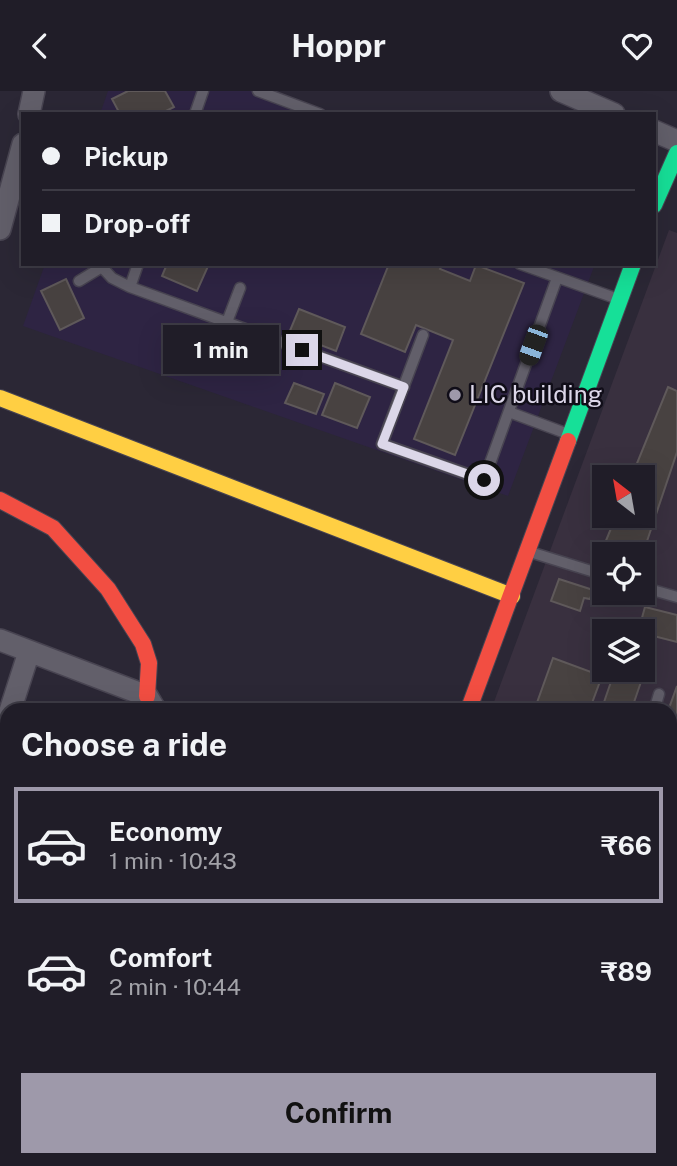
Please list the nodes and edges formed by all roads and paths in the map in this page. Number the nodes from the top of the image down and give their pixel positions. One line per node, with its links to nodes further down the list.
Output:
1 (34, 91): 5 (street)
2 (203, 91): 6 (lane)
3 (258, 91): 7 (lane)
4 (561, 91): 8 (street)
5 (29, 112)
6 (196, 112)
7 (315, 112)
8 (609, 112)
9 (656, 132): 10 (street)
10 (677, 141)
11 (21, 151): 14 (street)
12 (677, 153): 13 (street)
13 (656, 200)
14 (0, 224)
15 (101, 266): 20 (lane); 21 (lane)
16 (137, 266): 21 (lane)
17 (525, 266): 19 (lane)
18 (632, 266): 23 (street)
19 (557, 278): 23 (lane); 28 (lane)
20 (79, 281)
21 (130, 287): 24 (lane)
22 (240, 288): 24 (lane)
23 (621, 300): 29 (street)
24 (227, 323): 26 (lane)
25 (423, 335): 26 (lane)
26 (404, 387): 28 (lane)
27 (0, 398): 34 (street)
28 (509, 412): 29 (lane)
29 (570, 435): 31 (street)
30 (0, 500): 40 (street)
31 (527, 551): 32 (lane); 34 (street)
32 (592, 571)
33 (655, 591): 35 (lane)
34 (512, 596): 41 (street)
35 (677, 597)
36 (0, 641): 37 (street)
37 (29, 652): 39 (street); 40 (street)
38 (659, 694): 42 (lane)
39 (13, 703)
40 (151, 703)
41 (471, 703)
42 (656, 703)

